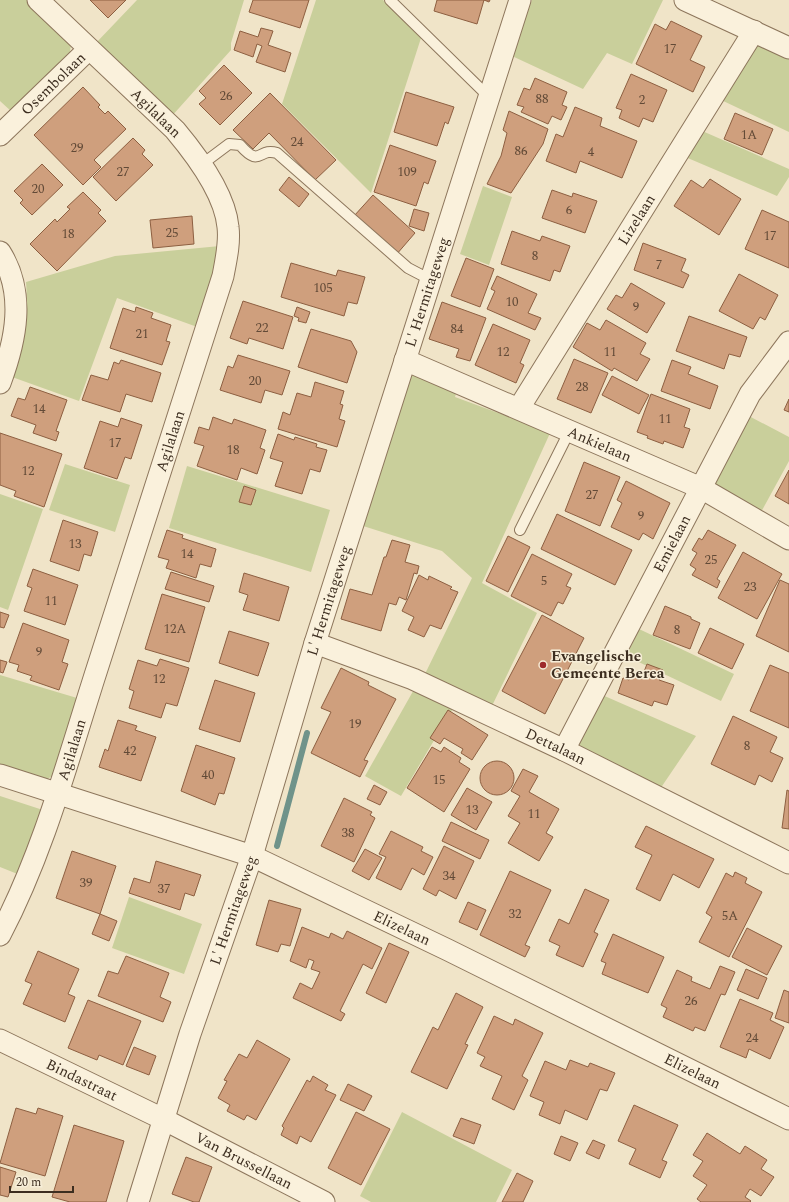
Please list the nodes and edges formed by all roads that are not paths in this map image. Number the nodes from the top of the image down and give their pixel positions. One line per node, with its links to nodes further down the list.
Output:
1 (38, 0): 7 (street, Agilalaan)
2 (390, 0): 8 (lane)
3 (520, 0): 8 (street, L' Hermitageweg)
4 (685, 0): 5 (street)
5 (754, 31): 6 (street); 16 (street, Lizelaan)
6 (789, 48)
7 (89, 49): 9 (street, Osembolaan); 10 (street, Agilalaan)
8 (490, 98): 12 (street, L' Hermitageweg)
9 (0, 135)
10 (201, 165): 12 (lane); 24 (street, Agilalaan)
11 (0, 252): 15 (street)
12 (431, 280): 14 (street, L' Hermitageweg)
13 (789, 342): 18 (street, Emielaan)
14 (406, 360): 16 (street, Ankielaan); 21 (street, L' Hermitageweg)
15 (0, 383)
16 (519, 408): 17 (street, Ankielaan)
17 (570, 430): 18 (street, Ankielaan); 19 (lane)
18 (701, 488): 20 (street, Ankielaan); 22 (street, Emielaan)
19 (520, 530)
20 (789, 539)
21 (315, 643): 22 (street, Dettalaan); 25 (street, L' Hermitageweg)
22 (564, 750): 26 (street, Dettalaan)
23 (0, 775): 24 (street, Elizelaan)
24 (59, 793): 25 (street, Elizelaan); 27 (street, Agilalaan)
25 (252, 856): 29 (street, Elizelaan); 30 (street, L' Hermitageweg)
26 (789, 863)
27 (0, 935)
28 (0, 1040): 30 (street, Bindastraat)
29 (789, 1119)
30 (163, 1120): 31 (street, L' Hermitageweg); 32 (street, Van Brussellaan)
31 (138, 1202)
32 (324, 1202)

